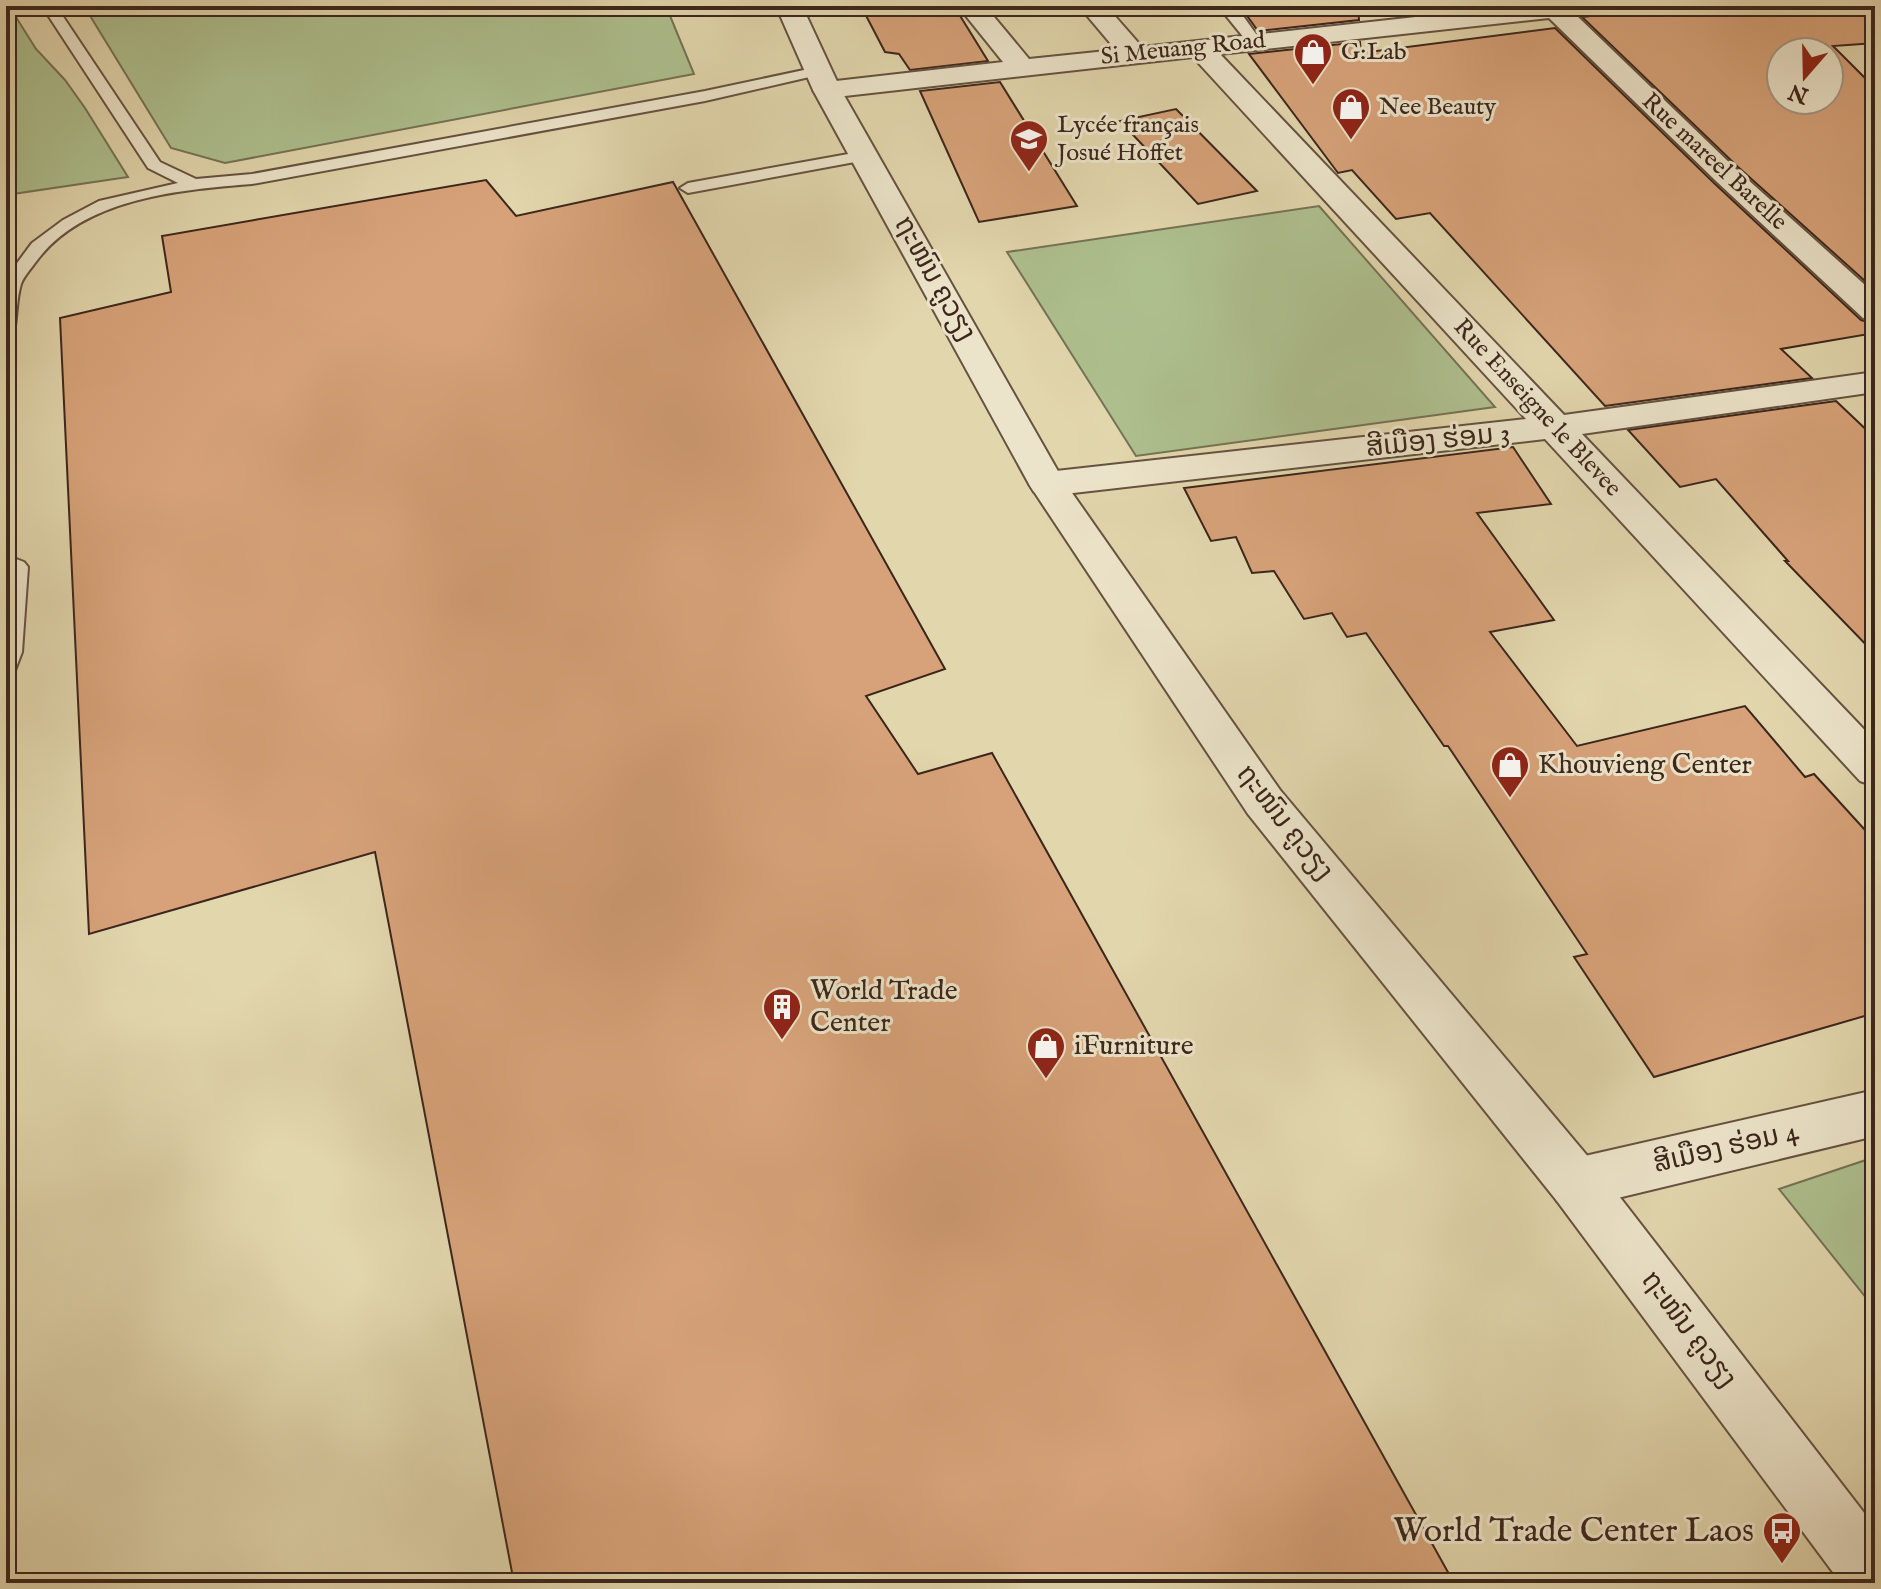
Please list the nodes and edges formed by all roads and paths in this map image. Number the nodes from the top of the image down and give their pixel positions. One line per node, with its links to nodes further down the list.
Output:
1 (49, 6): 15 (lane)
2 (789, 6): 13 (street, ຖະໜົນ ຄູວຽງ)
3 (971, 6): 12 (street)
4 (1092, 6): 11 (street)
5 (1229, 6): 9 (lane)
6 (1586, 6): 7 (street, Si Meuang Road)
7 (1538, 10): 8 (street, Si Meuang Road); 17 (street, Rue mareel Barelle)
8 (1419, 15): 9 (street, Si Meuang Road)
9 (1254, 41): 10 (street, Si Meuang Road)
10 (1198, 47): 11 (street, Si Meuang Road); 20 (street, Rue Enseigne le Blevee)
11 (1134, 54): 12 (street, Si Meuang Road)
12 (1022, 68): 13 (street, Si Meuang Road)
13 (823, 80): 14 (street, ຖະໜົນ ຄູວຽງ); 15 (lane)
14 (865, 156): 16 (lane); 21 (street, ຖະໜົນ ຄູວຽງ)
15 (194, 184): 18 (lane)
16 (688, 188)
17 (1875, 311)
18 (6, 326)
19 (1875, 382): 20 (street, ສີເມືອງ ຮ່ອມ 3)
20 (1556, 427): 21 (street, ສີເມືອງ ຮ່ອມ 3); 24 (street, Rue Enseigne le Blevee)
21 (1047, 484): 26 (street, ຖະໜົນ ຄູວຽງ)
22 (6, 562): 23 (lane)
23 (6, 667)
24 (1875, 769)
25 (1875, 1113): 26 (street, ສີເມືອງ ຮ່ອມ 4)
26 (1576, 1183): 27 (street, ຖະໜົນ ຄູວຽງ)
27 (1875, 1577)

